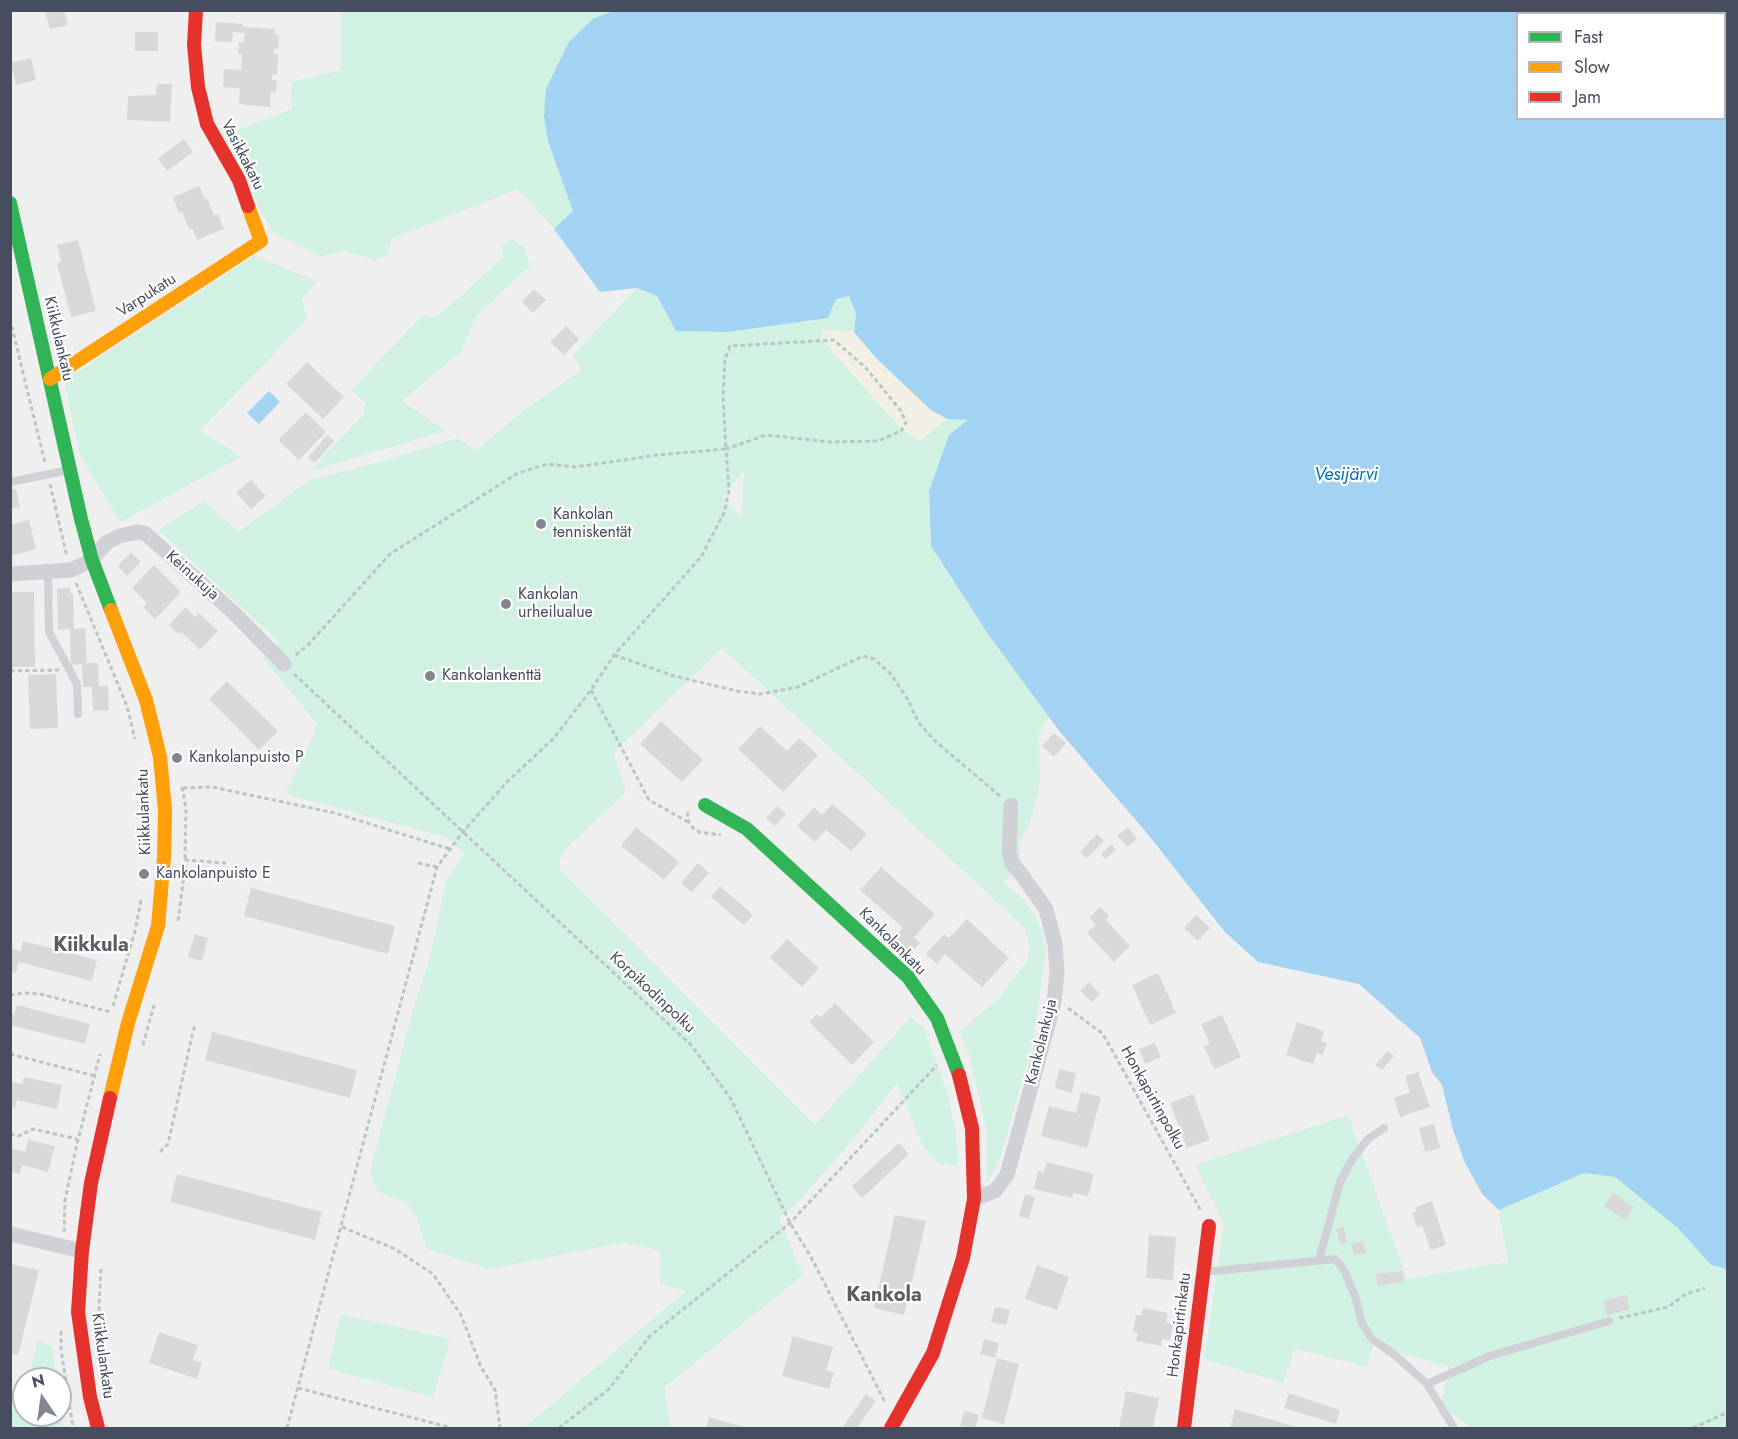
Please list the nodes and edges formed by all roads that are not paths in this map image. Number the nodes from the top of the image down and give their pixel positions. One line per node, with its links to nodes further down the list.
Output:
1 (196, 10): 3 (street, Vasikkakatu)
2 (10, 203): 4 (street, Kiikkulankatu)
3 (261, 241): 4 (street, Varpukatu)
4 (51, 379): 5 (street, Kiikkulankatu)
5 (70, 470): 6 (lane); 7 (street, Kiikkulankatu)
6 (10, 482)
7 (92, 560): 8 (street, Keinukuja); 10 (street, Keinukuja); 18 (street, Kiikkulankatu)
8 (48, 573): 9 (street, Keinukuja); 11 (lane)
9 (10, 574)
10 (284, 664)
11 (78, 714)
12 (697, 805): 15 (street, Kankolankatu)
13 (1011, 805): 15 (street, Kankolankuja)
14 (1384, 1128): 19 (lane)
15 (974, 1199): 23 (street, Kankolankatu)
16 (1209, 1226): 20 (street, Honkapirtinkatu)
17 (10, 1234): 18 (street)
18 (82, 1251): 24 (street, Kiikkulankatu)
19 (1319, 1260): 20 (lane); 22 (lane)
20 (1203, 1272): 25 (street, Honkapirtinkatu)
21 (1609, 1321): 22 (lane)
22 (1427, 1384): 26 (lane)
23 (894, 1427)
24 (98, 1428)
25 (1184, 1428)
26 (1454, 1428)

